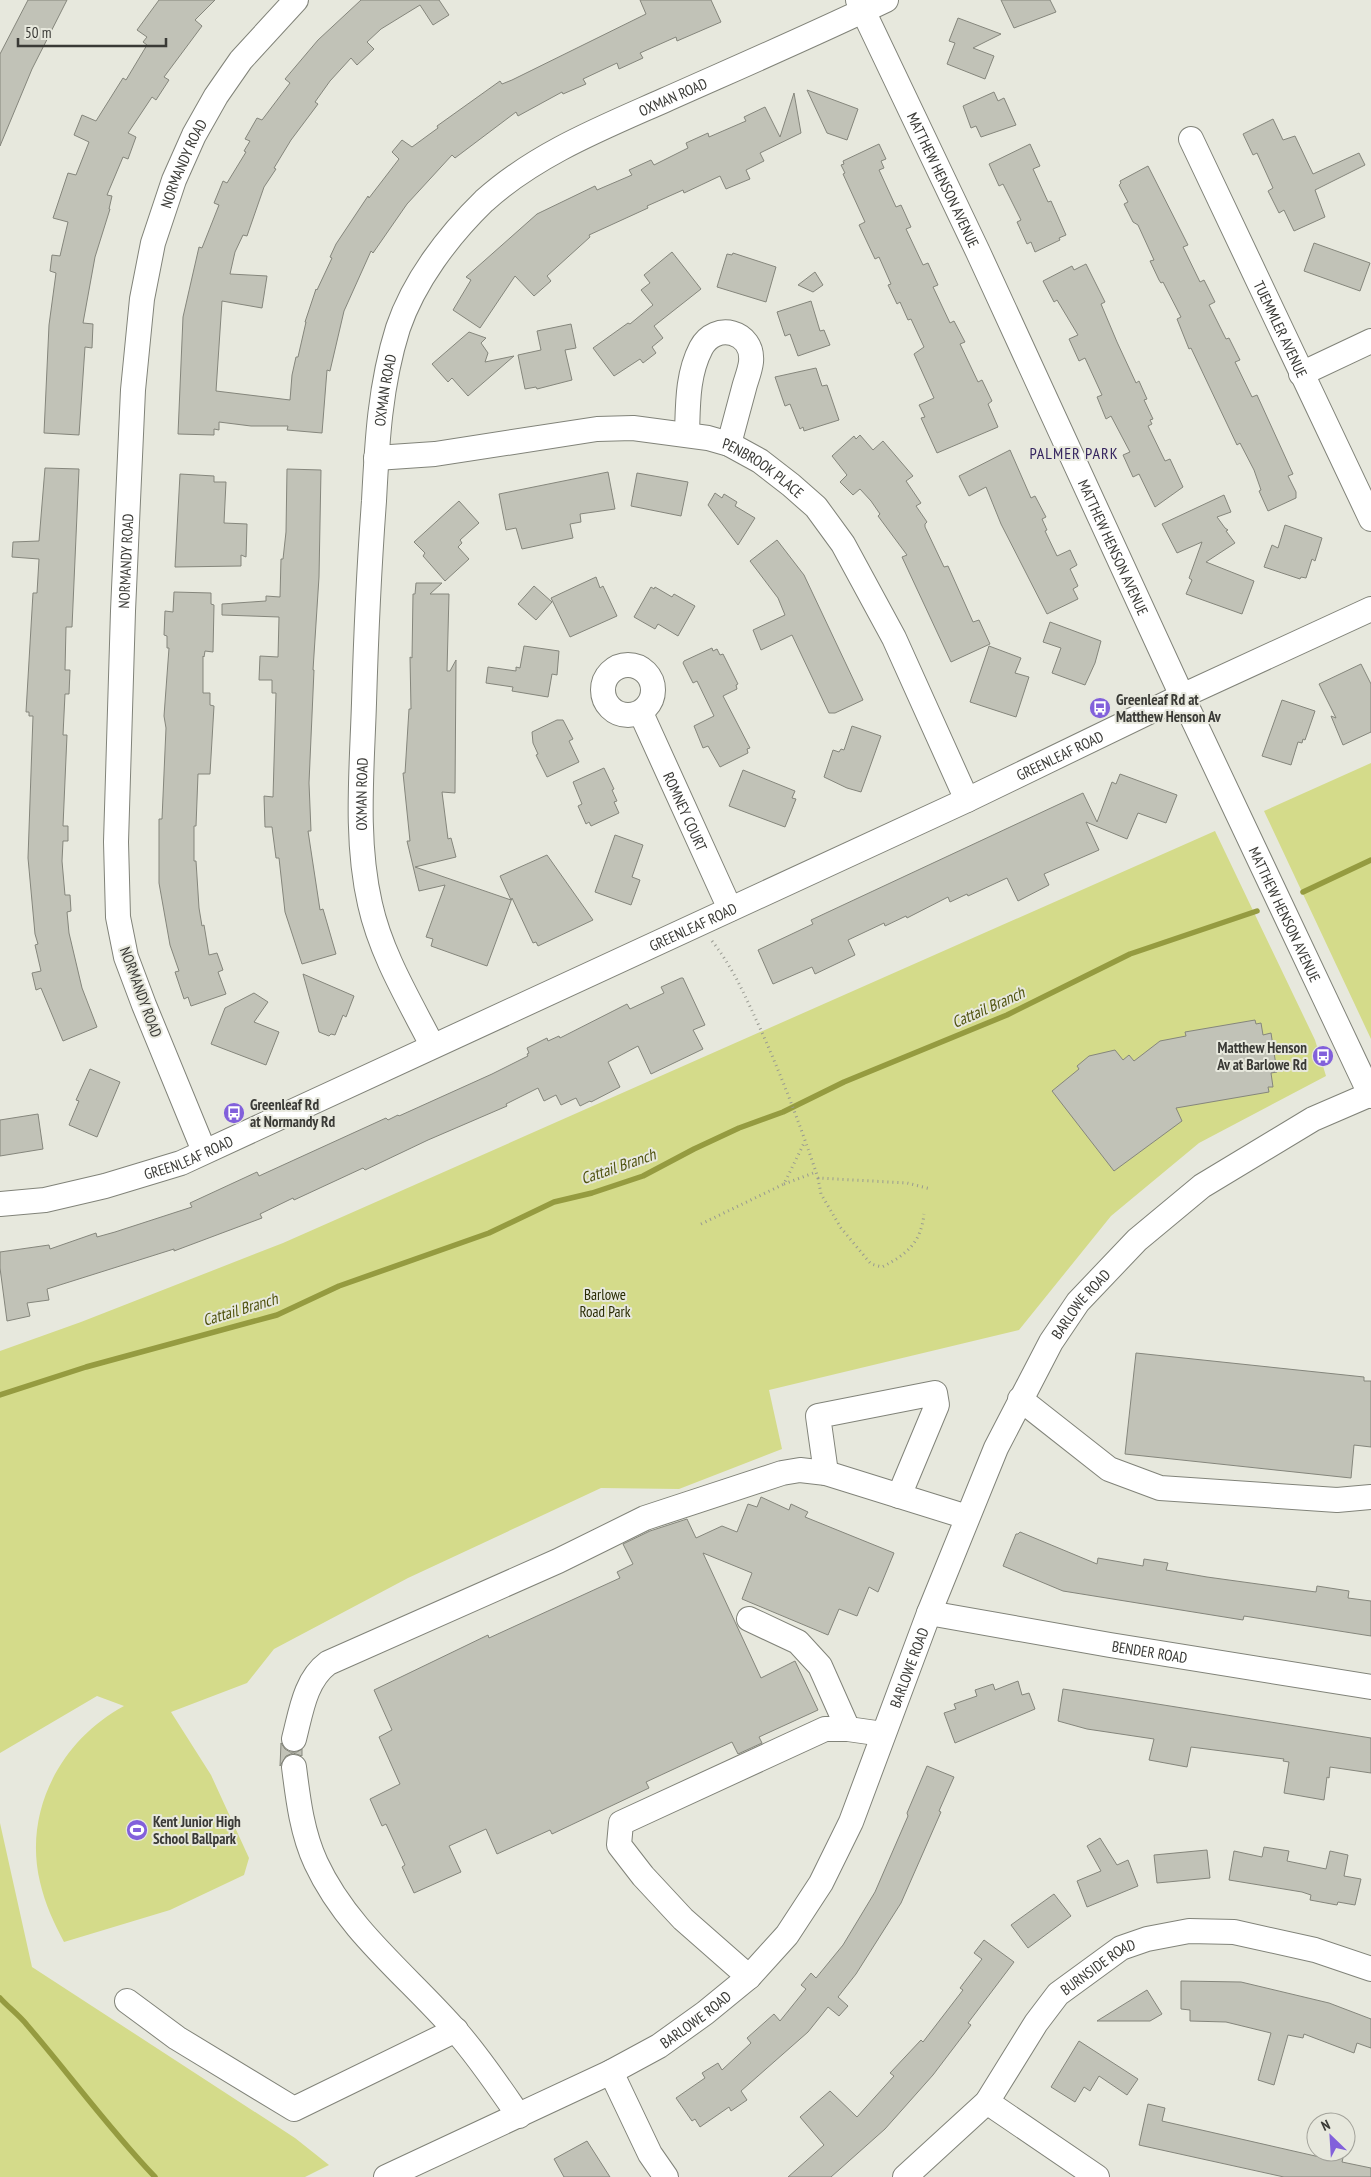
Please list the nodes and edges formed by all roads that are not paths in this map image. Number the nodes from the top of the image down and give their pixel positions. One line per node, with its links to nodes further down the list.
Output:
1 (296, 0): 18 (street, NORMANDY ROAD)
2 (886, 0): 3 (street, OXMAN ROAD)
3 (860, 6): 9 (street, OXMAN ROAD); 12 (street, MATTHEW HENSON AVENUE)
4 (1191, 139): 6 (street, TUEMMLER AVENUE)
5 (1371, 341): 6 (street)
6 (1302, 374): 10 (street, TUEMMLER AVENUE)
7 (687, 434): 8 (street, PENBROOK PLACE); 8 (street); 9 (street, PENBROOK PLACE)
8 (729, 444): 14 (street, PENBROOK PLACE)
9 (376, 458): 16 (street, OXMAN ROAD)
10 (1371, 519)
11 (1371, 609): 12 (street, GREENLEAF ROAD)
12 (1182, 696): 14 (street, GREENLEAF ROAD); 17 (street, MATTHEW HENSON AVENUE)
13 (641, 713): 15 (street, ROMNEY COURT)
14 (967, 800): 15 (street, GREENLEAF ROAD)
15 (730, 909): 16 (street, GREENLEAF ROAD)
16 (432, 1045): 18 (street, GREENLEAF ROAD)
17 (1371, 1095): 20 (street, BARLOWE ROAD)
18 (204, 1151): 19 (street, GREENLEAF ROAD)
19 (0, 1204)
20 (1020, 1399): 23 (street); 24 (street, BARLOWE ROAD)
21 (826, 1473): 22 (street); 22 (street); 30 (street)
22 (899, 1496): 24 (street)
23 (1371, 1498)
24 (967, 1517): 25 (street, BARLOWE ROAD)
25 (929, 1612): 27 (street, BENDER ROAD); 29 (street, BARLOWE ROAD)
26 (749, 1619): 28 (street)
27 (1371, 1687)
28 (848, 1729): 29 (street); 33 (street)
29 (883, 1734): 33 (street, BARLOWE ROAD)
30 (294, 1738)
31 (294, 1767): 35 (street)
32 (1371, 1968): 37 (street, BURNSIDE ROAD)
33 (749, 1977): 36 (street, BARLOWE ROAD)
34 (127, 2001): 35 (street)
35 (456, 2030): 38 (street)
36 (611, 2072): 38 (street, BARLOWE ROAD); 40 (street)
37 (987, 2102): 41 (street, BURNSIDE ROAD); 42 (street)
38 (519, 2116): 39 (street, BARLOWE ROAD)
39 (386, 2177)
40 (666, 2177)
41 (905, 2177)
42 (1097, 2177)

